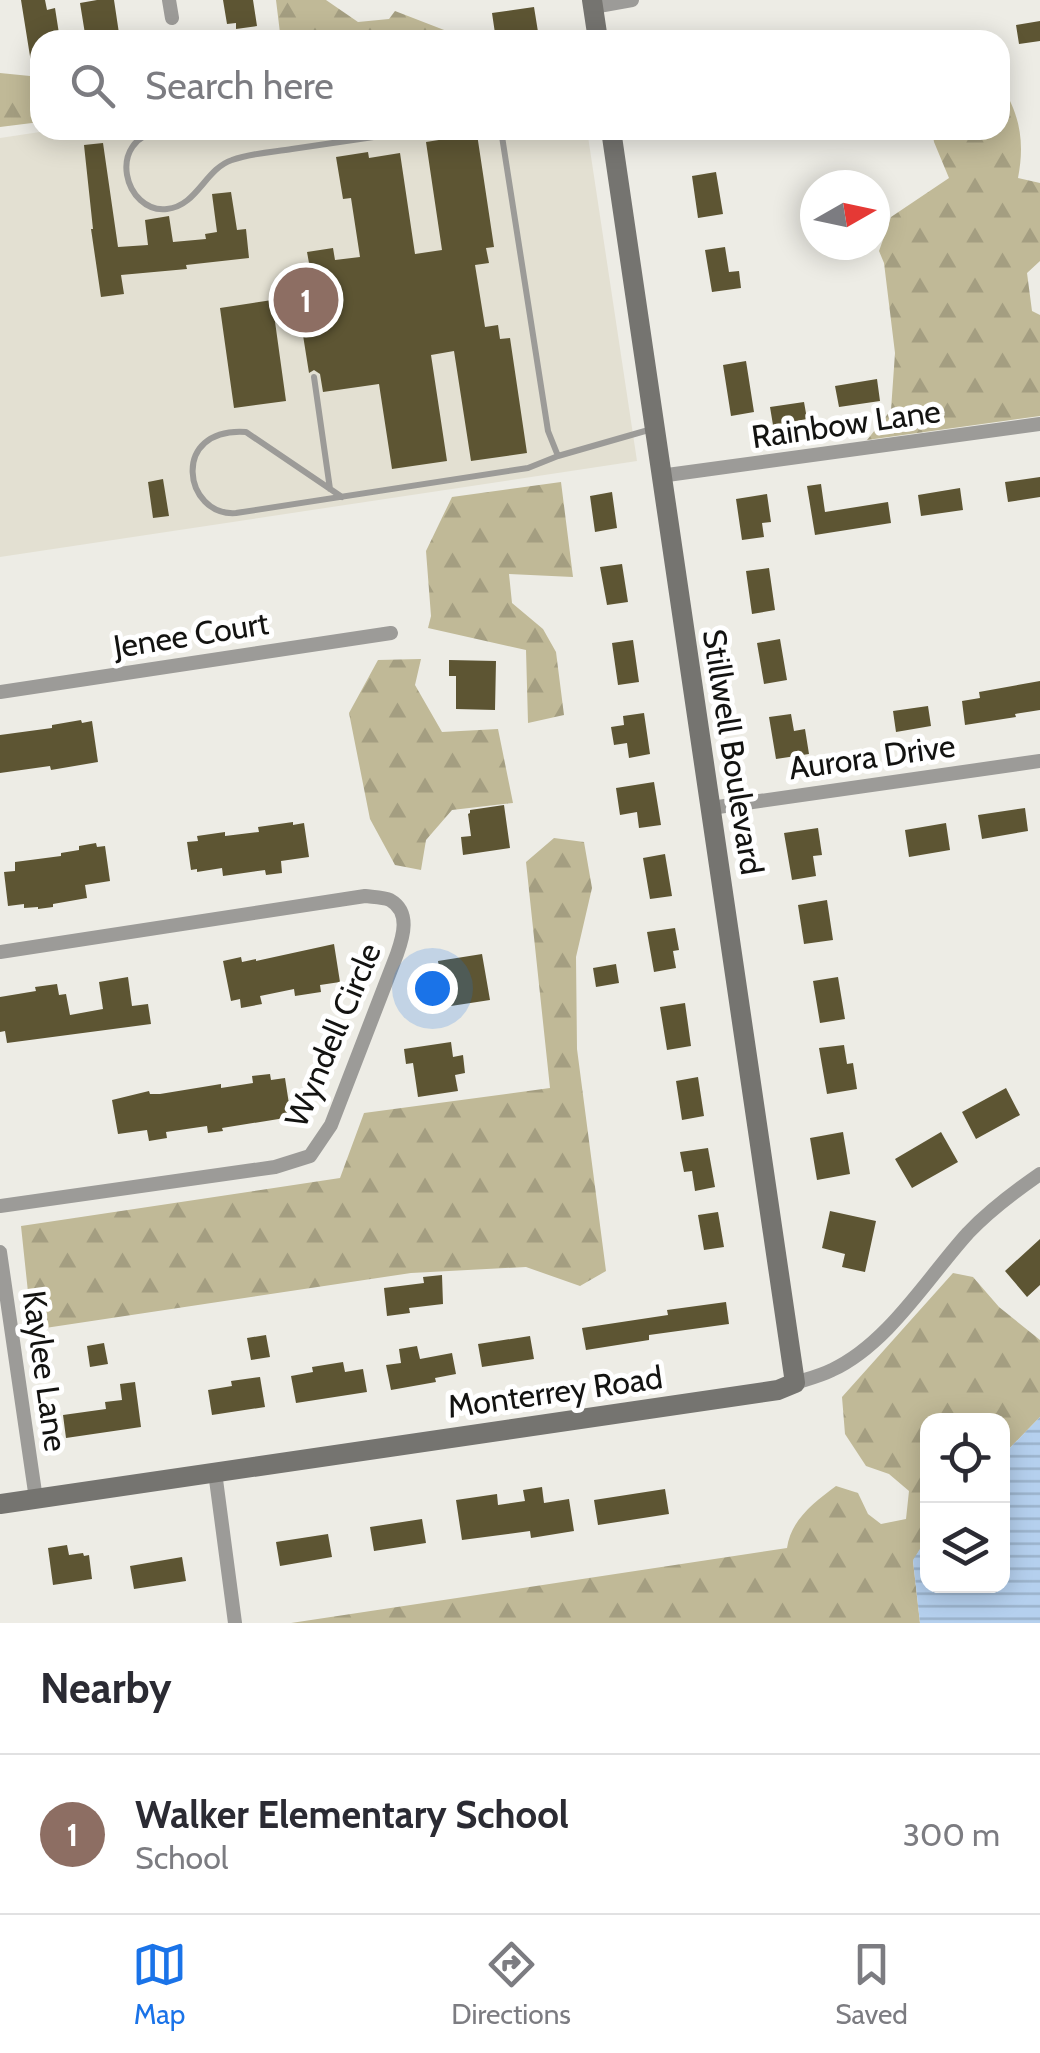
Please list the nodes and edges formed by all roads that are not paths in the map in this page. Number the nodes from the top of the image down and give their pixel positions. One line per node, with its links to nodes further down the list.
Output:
1 (169, 0): 4 (street)
2 (632, 0): 3 (street)
3 (593, 3): 5 (street)
4 (172, 18)
5 (597, 30)
6 (139, 140): 7 (lane)
7 (357, 140)
8 (503, 140): 13 (lane)
9 (612, 140): 12 (street, Stillwell Boulevard)
10 (314, 377): 15 (lane)
11 (1040, 424): 14 (street, Rainbow Lane)
12 (654, 428): 13 (lane); 14 (street, Stillwell Boulevard)
13 (558, 456): 16 (lane)
14 (660, 476): 20 (street, Stillwell Boulevard)
15 (330, 489): 16 (lane); 16 (lane)
16 (342, 496)
17 (391, 632): 18 (street, Jenee Court)
18 (0, 692)
19 (1040, 761): 20 (street, Aurora Drive)
20 (712, 808): 25 (street, Stillwell Boulevard)
21 (0, 952): 23 (street, Wyndell Circle)
22 (1040, 1174): 25 (street, Monterrey Road)
23 (0, 1206)
24 (0, 1252): 27 (street, Kaylee Lane)
25 (795, 1384): 26 (street, Monterrey Road)
26 (215, 1472): 27 (street, Monterrey Road); 29 (street)
27 (36, 1499): 28 (street, Monterrey Road)
28 (0, 1504)
29 (235, 1623)

